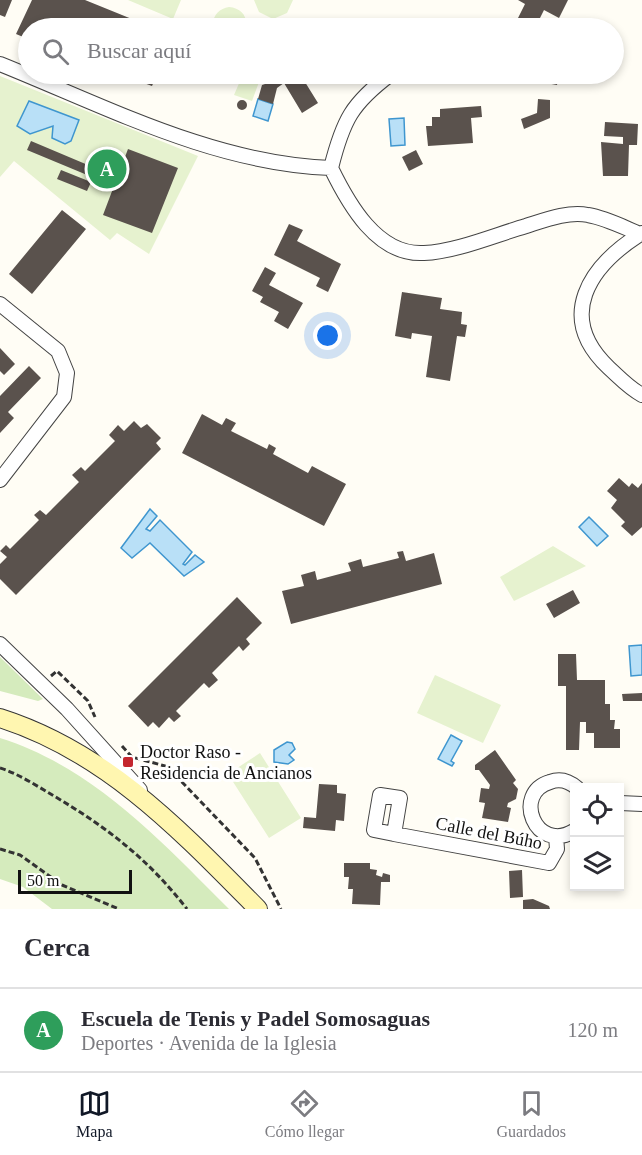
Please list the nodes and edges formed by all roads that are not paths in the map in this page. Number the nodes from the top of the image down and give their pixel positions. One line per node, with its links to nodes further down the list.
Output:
1 (0, 64): 2 (street)
2 (18, 71)
3 (50, 84): 5 (street)
4 (378, 84): 5 (street)
5 (332, 168): 6 (street)
6 (641, 234): 8 (street)
7 (0, 304): 9 (street)
8 (642, 395)
9 (0, 480)
10 (0, 644): 15 (street)
11 (0, 718): 15 (main road)
12 (570, 783): 18 (street)
13 (624, 803): 14 (street)
14 (642, 804)
15 (162, 814): 19 (main road)
16 (570, 832): 18 (street)
17 (394, 834): 18 (street, Calle del Búho)
18 (556, 836)
19 (258, 909)

